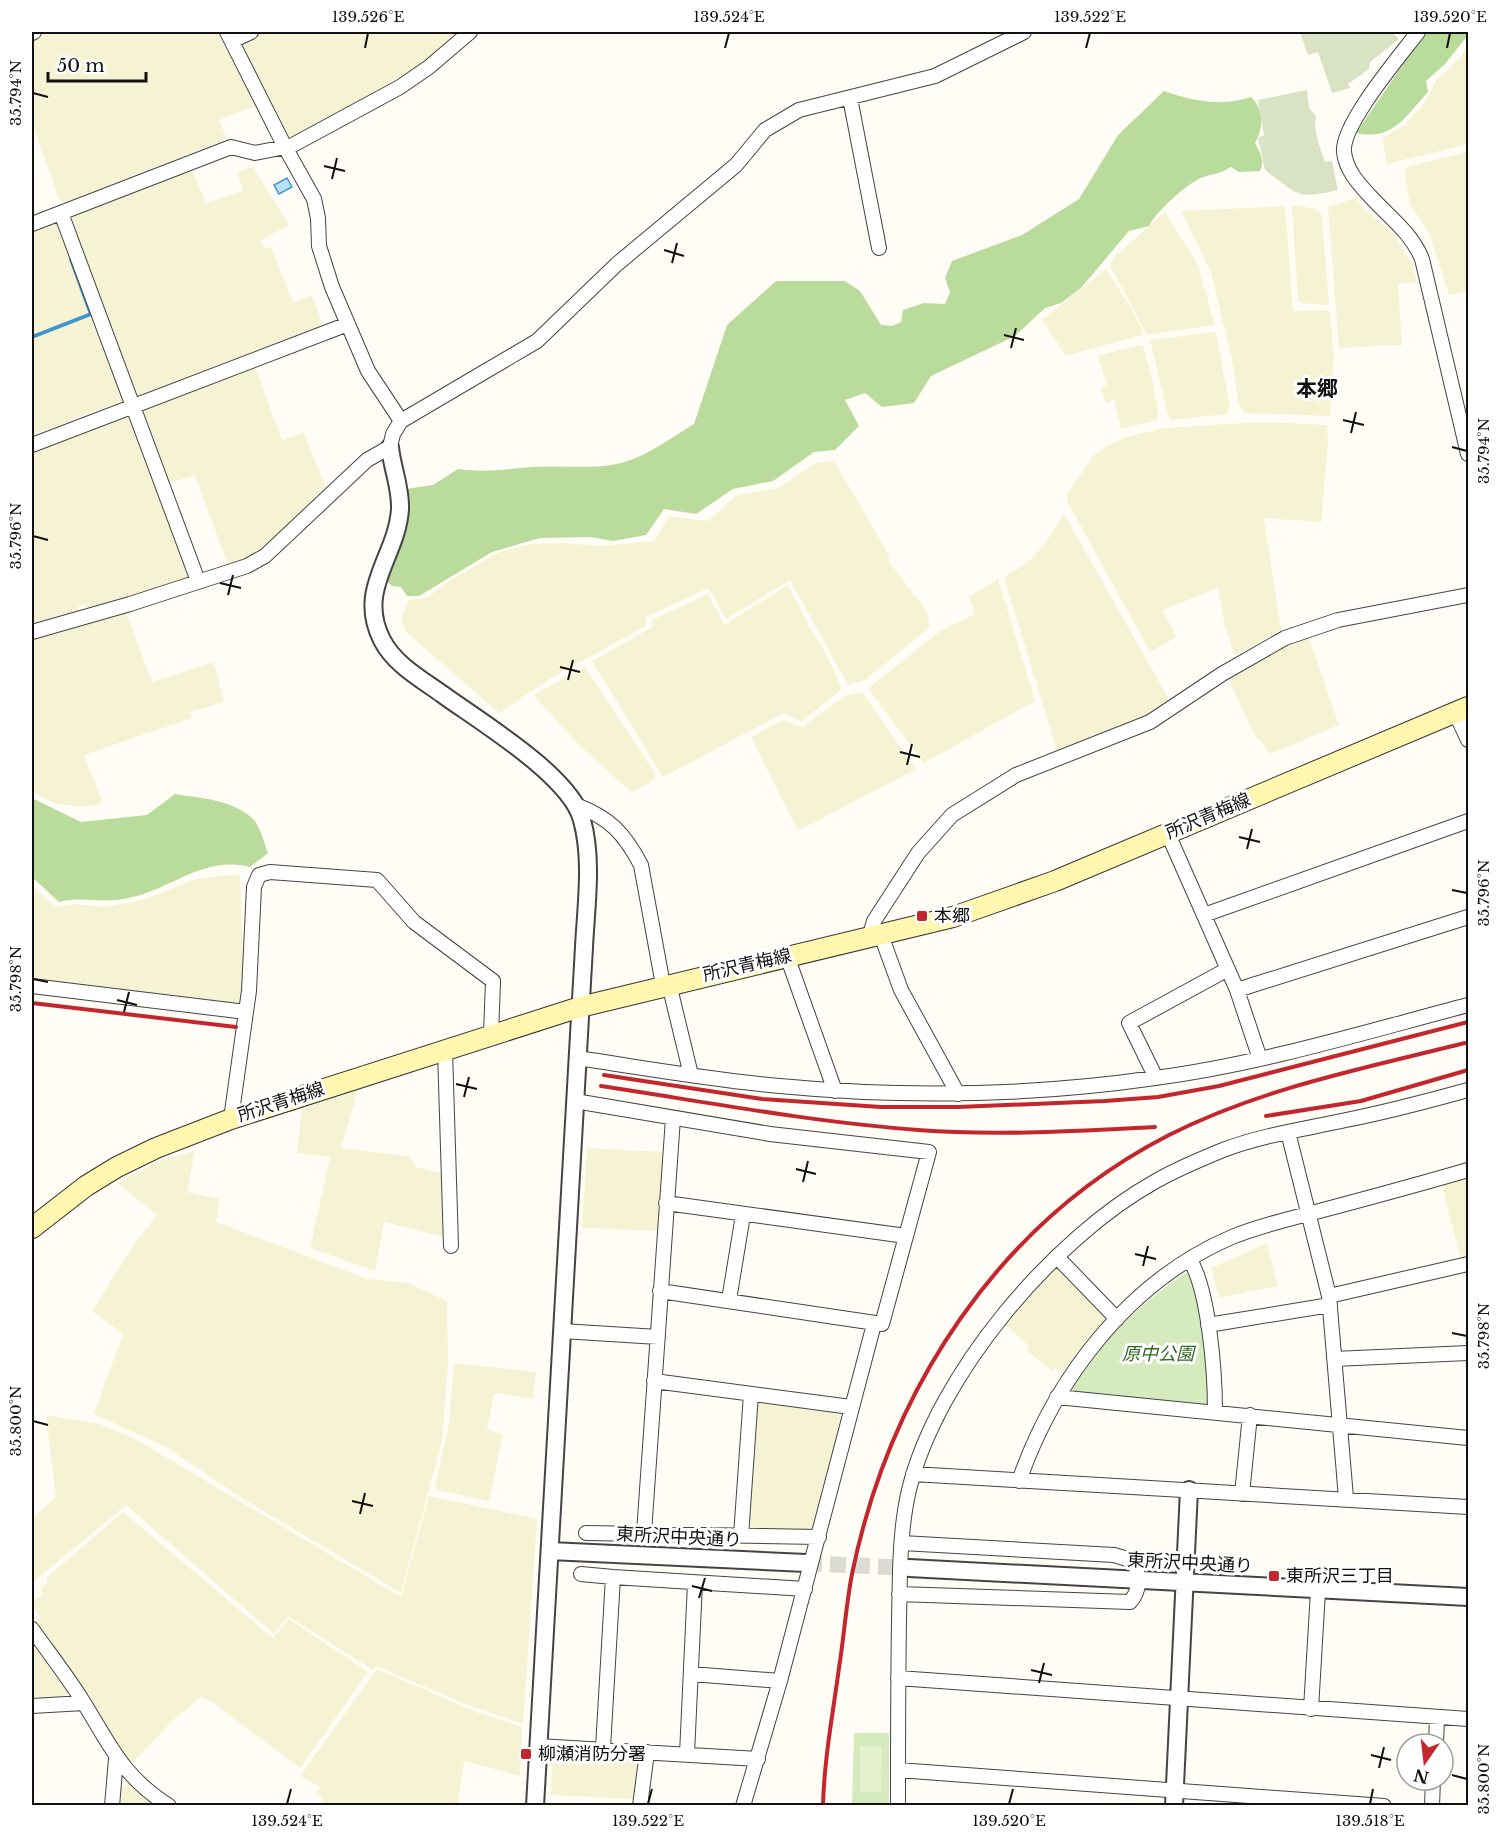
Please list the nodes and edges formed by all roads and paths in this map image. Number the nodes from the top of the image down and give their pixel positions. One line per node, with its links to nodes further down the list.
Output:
1 (251, 32): 5 (street)
2 (470, 32): 7 (street)
3 (1024, 32): 6 (street)
4 (1418, 32): 16 (street)
5 (229, 36): 7 (street)
6 (850, 98): 10 (street); 13 (street)
7 (285, 147): 8 (street); 11 (street)
8 (60, 213): 9 (street); 12 (street)
9 (32, 224)
10 (879, 248)
11 (348, 324): 12 (street); 13 (street)
12 (133, 405): 14 (street); 17 (street)
13 (401, 421): 15 (street)
14 (32, 445)
15 (390, 447): 17 (street); 22 (street)
16 (1468, 453)
17 (198, 581): 19 (street)
18 (1468, 595): 27 (street)
19 (32, 632)
20 (1462, 710): 21 (street); 24 (main road, 所沢青梅線)
21 (1468, 740)
22 (576, 805): 30 (street); 34 (street)
23 (1468, 821): 25 (street)
24 (1168, 834): 25 (street); 27 (main road, 所沢青梅線)
25 (1204, 915): 29 (street)
26 (1468, 917): 32 (street)
27 (875, 937): 28 (main road, 所沢青梅線); 44 (street)
28 (787, 956): 30 (main road, 所沢青梅線); 43 (street)
29 (1228, 969): 32 (street); 41 (street)
30 (666, 984): 34 (main road, 所沢青梅線); 40 (street)
31 (32, 986): 35 (street)
32 (1237, 990): 39 (street)
33 (1468, 1005): 39 (street)
34 (580, 1007): 36 (main road, 所沢青梅線); 38 (street)
35 (246, 1012): 36 (street); 47 (street)
36 (491, 1035): 37 (main road, 所沢青梅線)
37 (445, 1050): 47 (main road, 所沢青梅線); 55 (street)
38 (578, 1058): 40 (street); 45 (street)
39 (1260, 1059): 41 (street)
40 (691, 1075): 43 (street)
41 (1156, 1078): 44 (street)
42 (1468, 1090): 48 (street)
43 (835, 1091): 44 (street)
44 (958, 1094)
45 (575, 1101): 46 (street); 65 (street)
46 (673, 1118): 50 (street); 54 (street)
47 (231, 1119): 53 (main road, 所沢青梅線)
48 (1288, 1132): 51 (street); 56 (street)
49 (1468, 1170): 51 (street)
50 (666, 1203): 52 (street); 59 (street)
51 (1309, 1214): 57 (street); 61 (street)
52 (743, 1215): 54 (street); 60 (street)
53 (32, 1228)
54 (906, 1236): 63 (street)
55 (451, 1246)
56 (1057, 1257): 62 (street); 77 (street)
57 (1190, 1260): 62 (street); 64 (street)
58 (1468, 1264): 61 (street)
59 (660, 1291): 60 (street); 66 (street)
60 (729, 1300): 63 (street)
61 (1329, 1300): 64 (street); 68 (street)
62 (1117, 1319): 71 (street)
63 (874, 1323): 72 (street)
64 (1208, 1325): 73 (street)
65 (562, 1330): 66 (street); 88 (street)
66 (658, 1336): 69 (street)
67 (1468, 1353): 68 (street)
68 (1334, 1359): 75 (street)
69 (654, 1381): 70 (street); 84 (street)
70 (750, 1394): 72 (street); 85 (street)
71 (1057, 1397): 73 (street); 78 (street)
72 (851, 1407): 86 (street)
73 (1215, 1411): 74 (street)
74 (1250, 1415): 75 (street); 80 (street)
75 (1340, 1424): 76 (street); 81 (street)
76 (1468, 1438)
77 (914, 1474): 78 (street); 87 (street)
78 (1019, 1481): 79 (street)
79 (1189, 1490): 80 (street); 94 (street)
80 (1242, 1494): 81 (street)
81 (1346, 1498): 82 (street)
82 (1468, 1508)
83 (586, 1533): 84 (street)
84 (644, 1533): 85 (street)
85 (741, 1536): 86 (street)
86 (819, 1537): 96 (street)
87 (903, 1543): 93 (street); 98 (street)
88 (550, 1551): 89 (street, 東所沢中央通り); 111 (street)
89 (806, 1563)
90 (909, 1568): 93 (street, 東所沢中央通り)
91 (581, 1574): 92 (street)
92 (613, 1577): 95 (street); 112 (street)
93 (1138, 1580): 94 (street, 東所沢中央通り); 98 (street)
94 (1184, 1582): 97 (street, 東所沢中央通り); 104 (street)
95 (695, 1583): 96 (street); 101 (street)
96 (805, 1589): 103 (street)
97 (1318, 1591): 99 (street, 東所沢中央通り); 107 (street)
98 (899, 1594): 102 (street)
99 (1468, 1597)
100 (32, 1629): 105 (street)
101 (690, 1674): 103 (street); 114 (street)
102 (898, 1678): 104 (street); 117 (street)
103 (780, 1681): 116 (street)
104 (1178, 1700): 107 (street); 118 (street)
105 (84, 1703): 106 (street); 115 (street)
106 (32, 1706)
107 (1311, 1709): 108 (street)
108 (1437, 1717): 109 (street); 110 (street)
109 (1468, 1719)
110 (1436, 1732)
111 (538, 1746): 112 (street); 121 (street)
112 (603, 1748): 113 (street)
113 (647, 1752): 114 (street); 122 (street)
114 (687, 1754): 116 (street)
115 (117, 1759): 119 (street); 120 (street)
116 (758, 1759): 123 (street)
117 (898, 1770): 118 (street); 124 (street)
118 (1174, 1798): 125 (street)
119 (112, 1806)
120 (169, 1806)
121 (535, 1806)
122 (640, 1806)
123 (743, 1806)
124 (898, 1806)
125 (1384, 1806)

